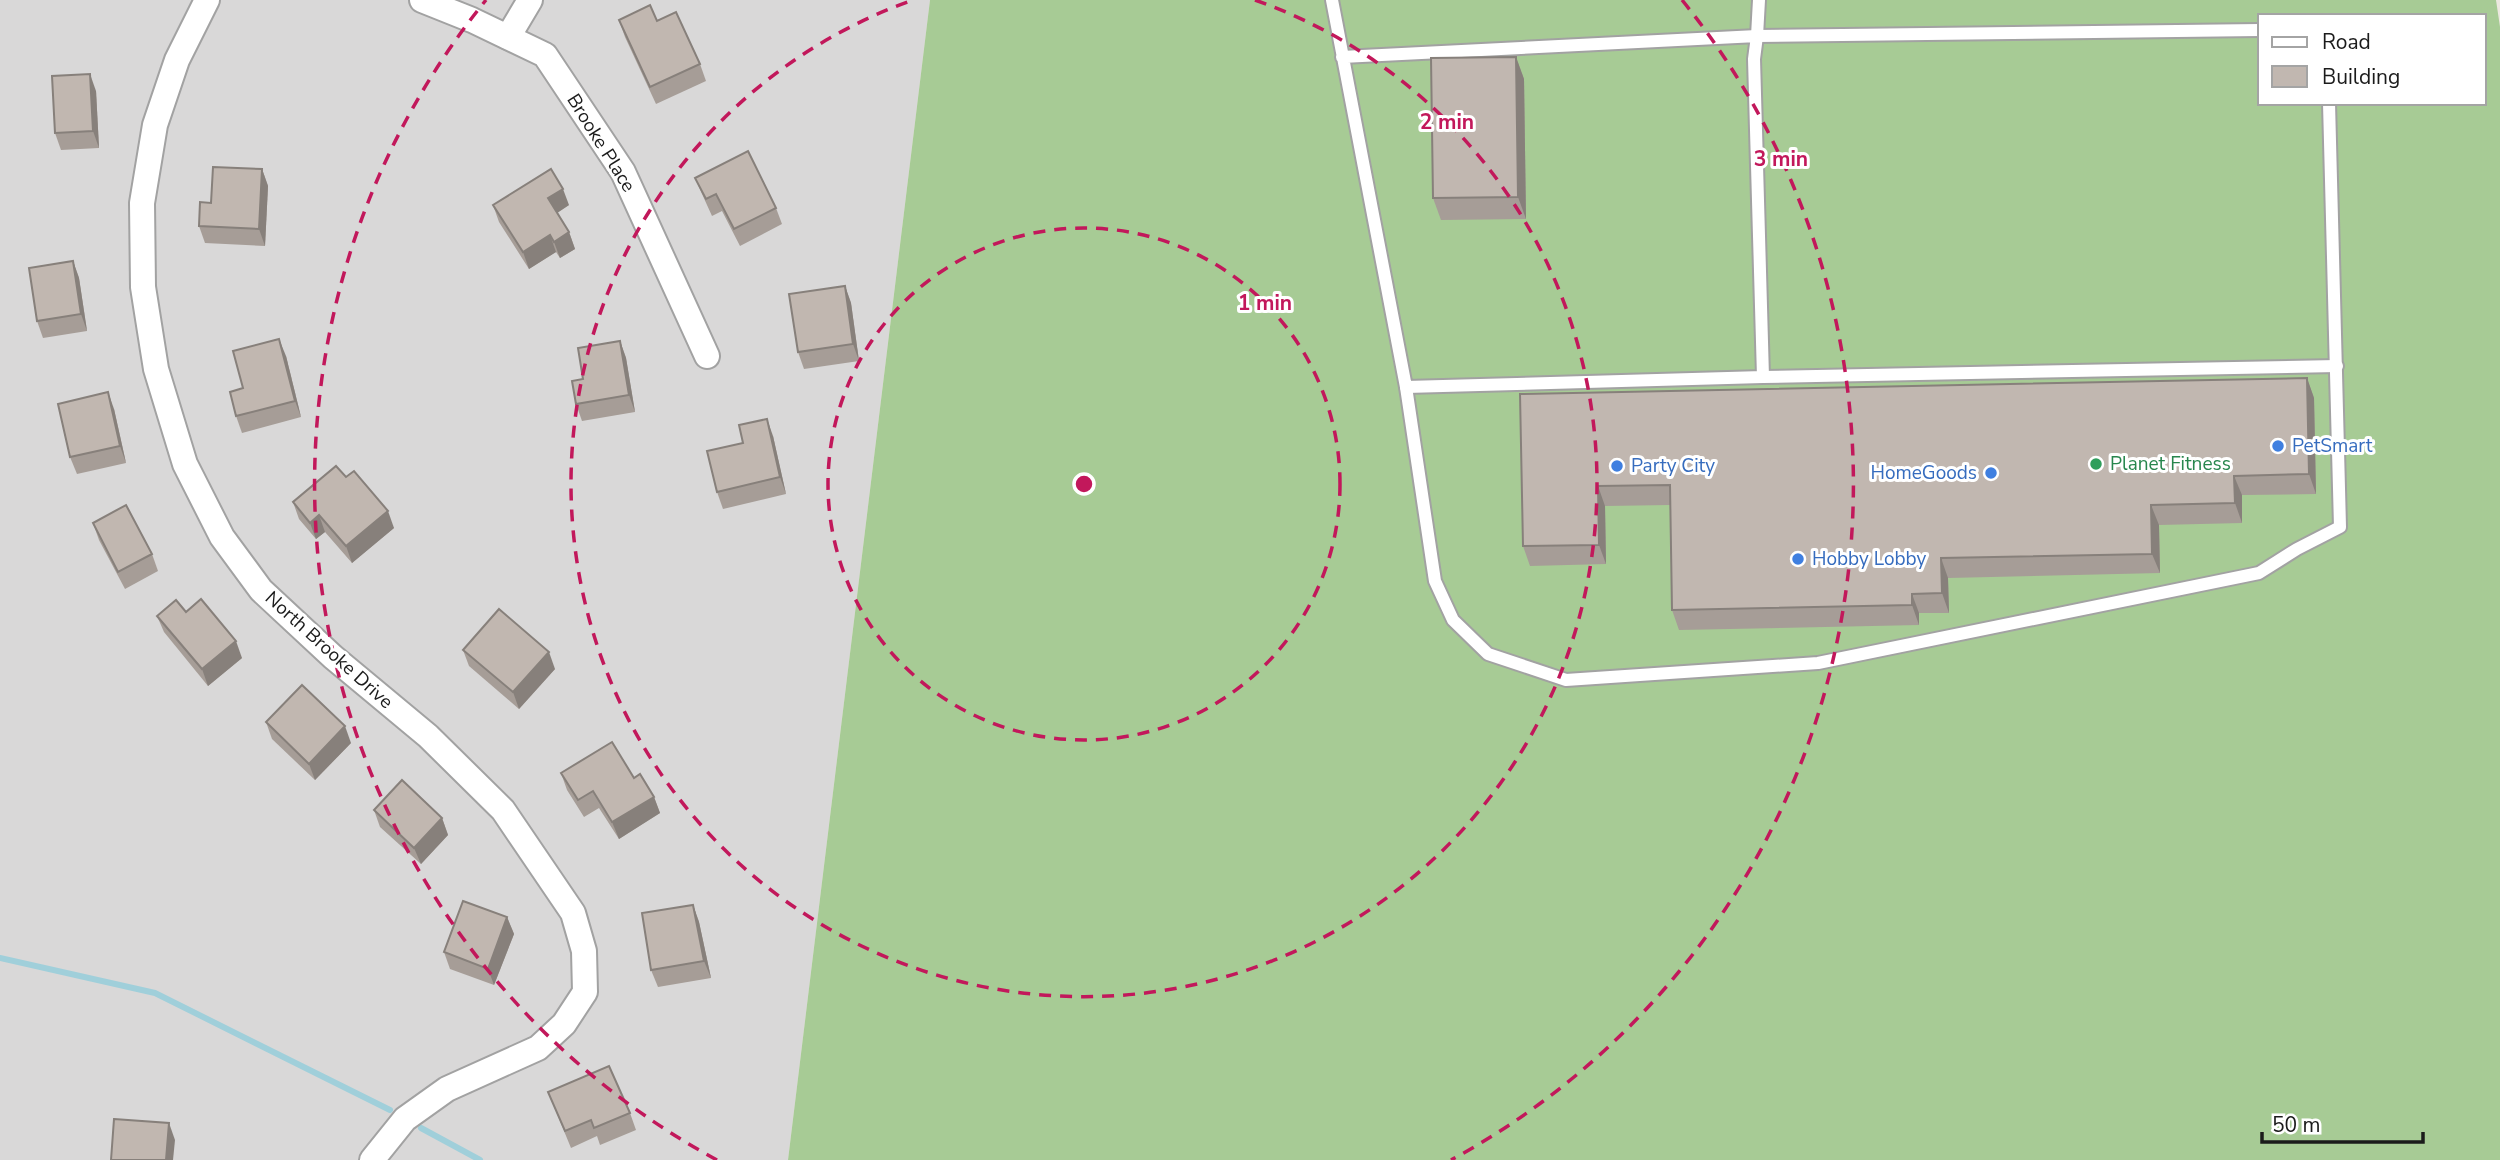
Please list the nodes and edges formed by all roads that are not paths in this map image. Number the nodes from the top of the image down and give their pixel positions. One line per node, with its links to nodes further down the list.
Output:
1 (207, 0): 15 (street, North Brooke Drive)
2 (422, 0): 8 (street, Brooke Place)
3 (530, 0): 8 (street)
4 (1332, 0): 9 (lane)
5 (1759, 0): 7 (lane)
6 (2258, 30): 7 (lane)
7 (1757, 36): 9 (lane); 13 (lane)
8 (508, 37): 11 (street, Brooke Place)
9 (1342, 57): 14 (lane)
10 (2329, 105): 12 (lane)
11 (707, 356)
12 (2337, 366): 13 (lane); 14 (lane)
13 (1763, 377): 14 (lane)
14 (1406, 387)
15 (372, 1160)

